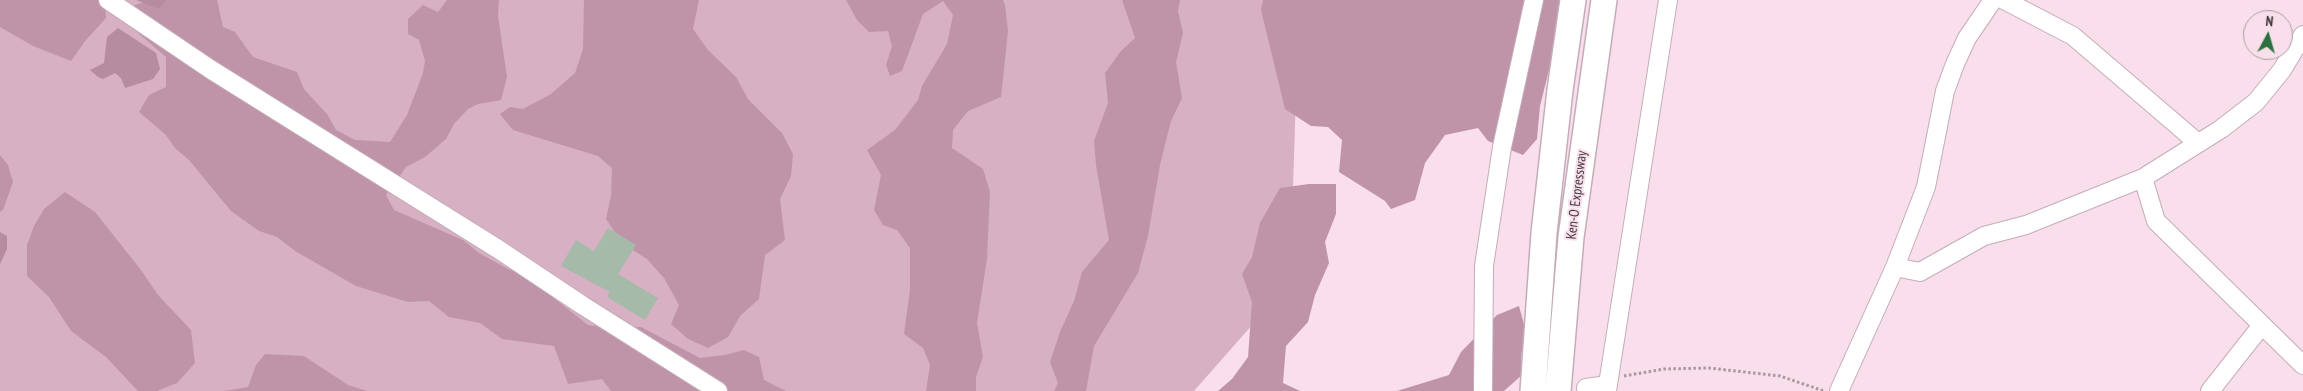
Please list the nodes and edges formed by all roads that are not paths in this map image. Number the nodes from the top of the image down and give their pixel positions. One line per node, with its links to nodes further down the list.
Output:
1 (108, 0): 16 (street)
2 (1534, 0): 17 (street)
3 (1573, 0): 18 (highway, Ken-O Expressway)
4 (1604, 0): 19 (highway, Ken-O Expressway)
5 (1668, 0): 14 (street)
6 (1993, 0): 11 (street)
7 (2004, 0): 9 (street)
8 (2303, 35): 9 (street)
9 (2198, 143): 10 (street)
10 (2143, 178): 11 (street); 12 (street)
11 (1895, 267): 20 (street)
12 (2262, 325): 13 (street); 21 (street)
13 (2303, 365)
14 (1608, 385): 15 (street)
15 (1586, 388)
16 (718, 391)
17 (1483, 391)
18 (1533, 391)
19 (1558, 391)
20 (1839, 391)
21 (2210, 391)

